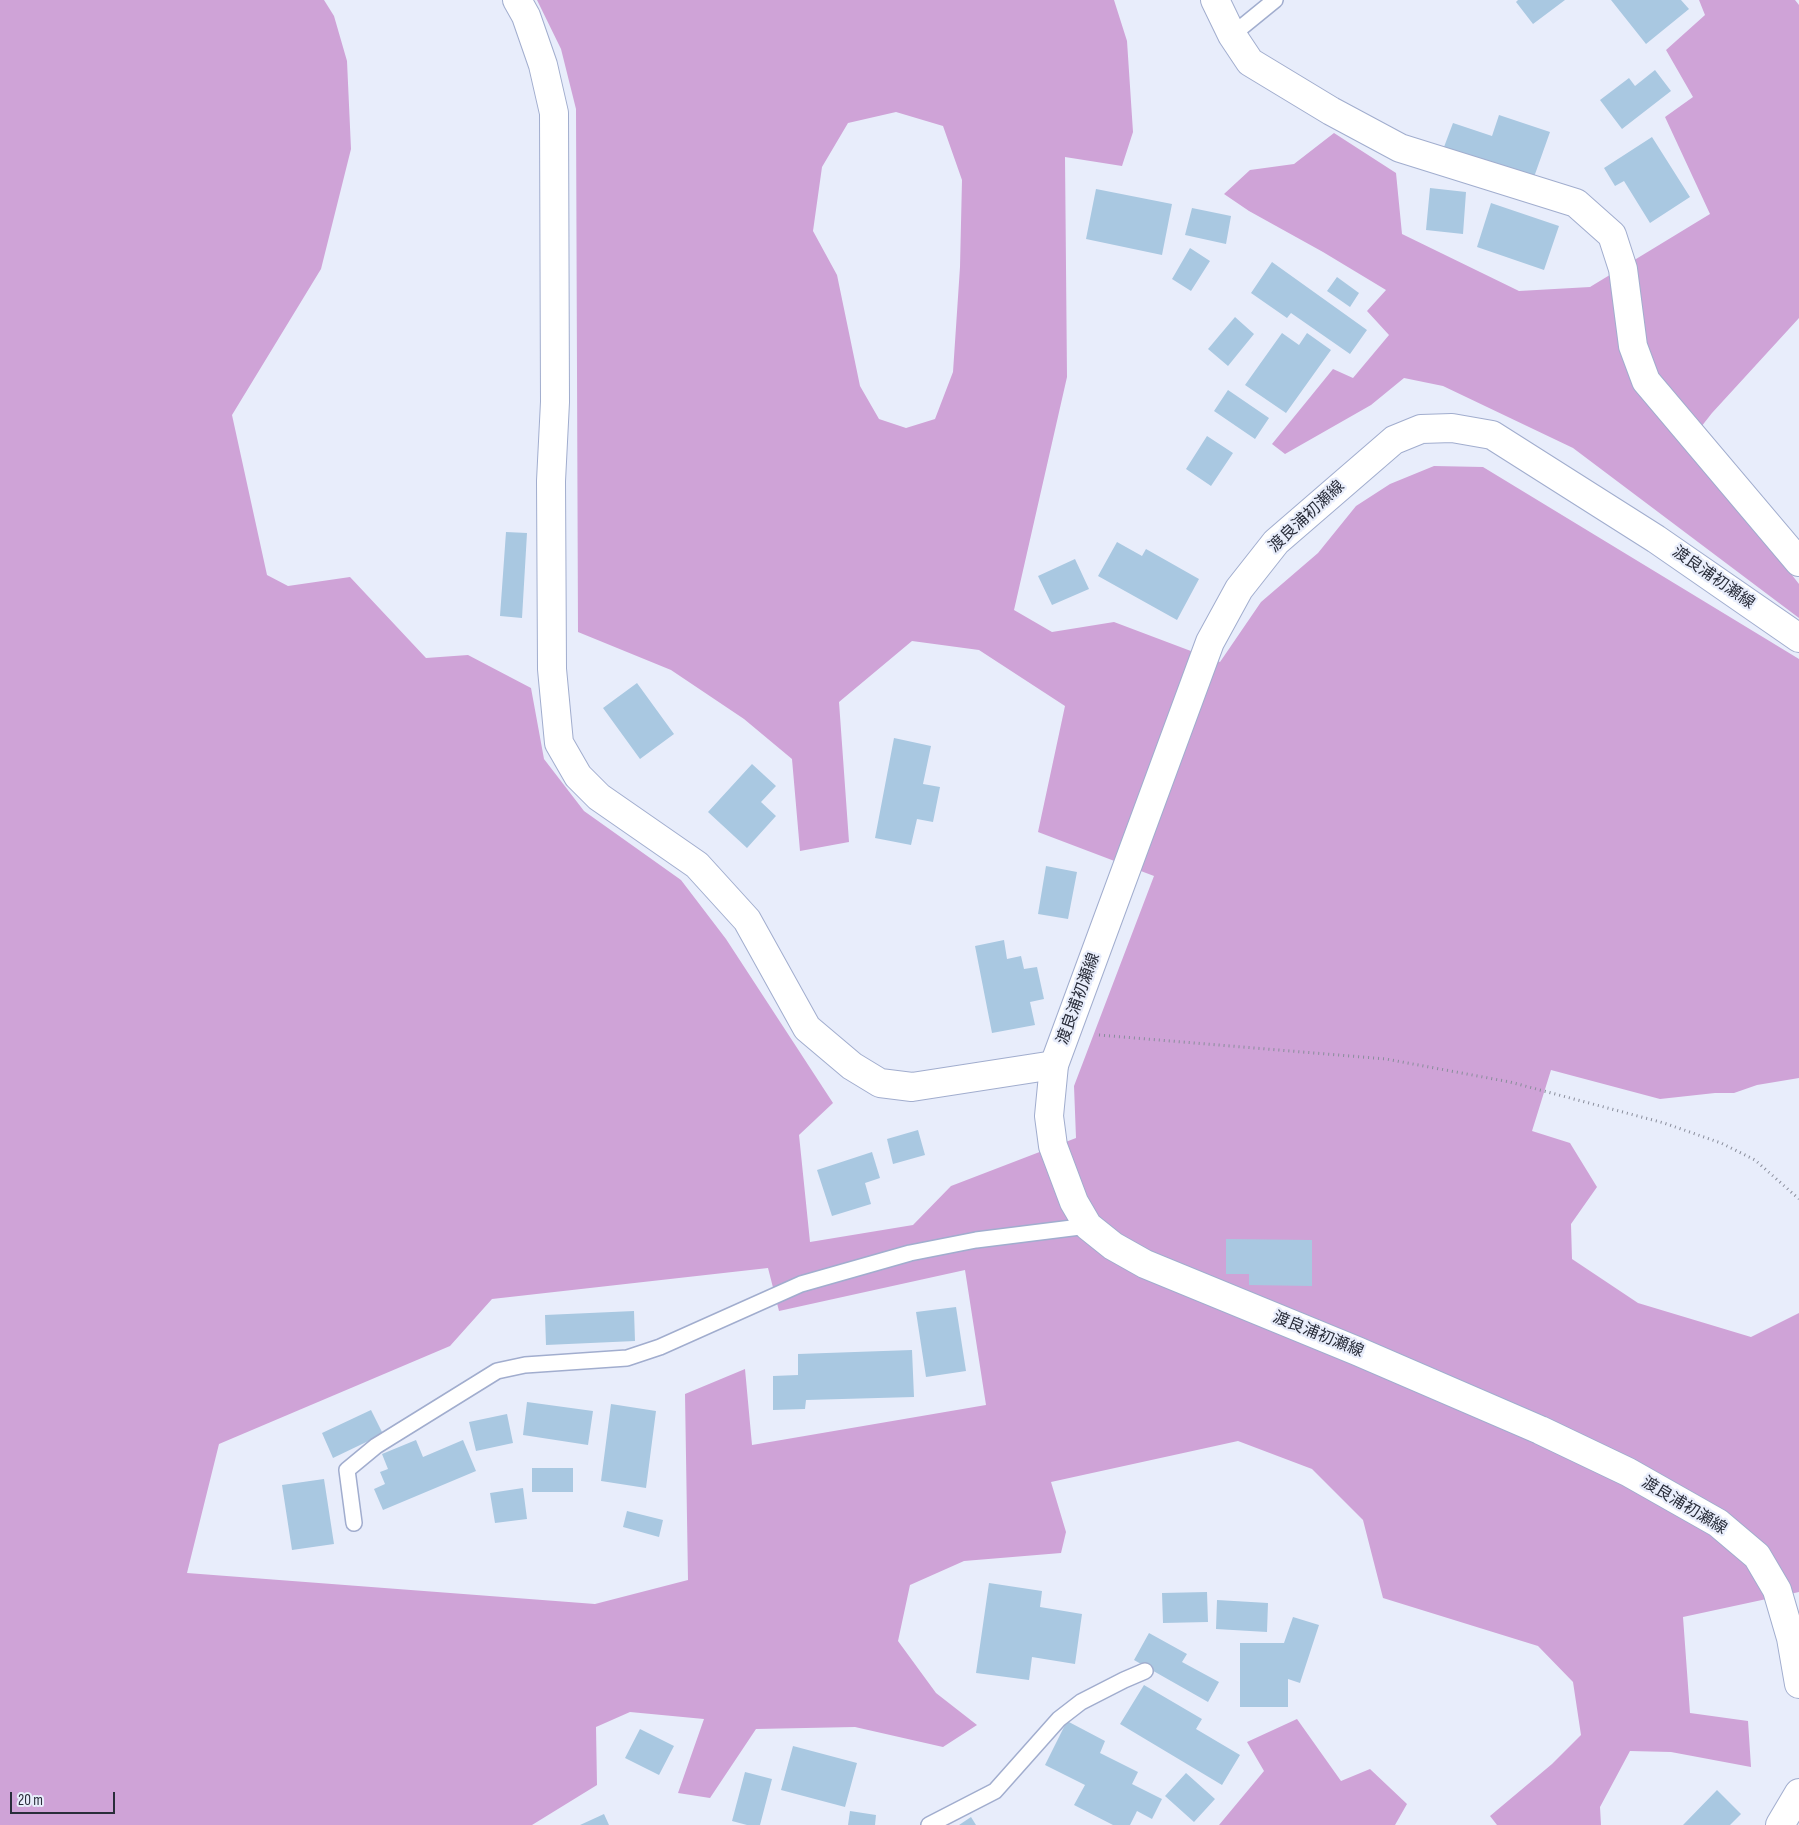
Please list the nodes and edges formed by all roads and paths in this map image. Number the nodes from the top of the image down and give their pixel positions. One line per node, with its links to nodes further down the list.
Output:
1 (517, 0): 8 (main road)
2 (1215, 0): 4 (main road)
3 (1275, 0): 4 (lane)
4 (1232, 35): 5 (main road)
5 (1799, 562)
6 (1799, 638): 7 (main road, 渡良浦初瀬線)
7 (1066, 1034): 8 (main road, 渡良浦初瀬線); 9 (path)
8 (1054, 1065): 10 (main road, 渡良浦初瀬線)
9 (1799, 1199)
10 (1088, 1226): 11 (lane); 13 (main road, 渡良浦初瀬線)
11 (354, 1523)
12 (1145, 1671): 15 (lane)
13 (1799, 1684)
14 (1799, 1793): 16 (main road)
15 (929, 1825)
16 (1780, 1825)

